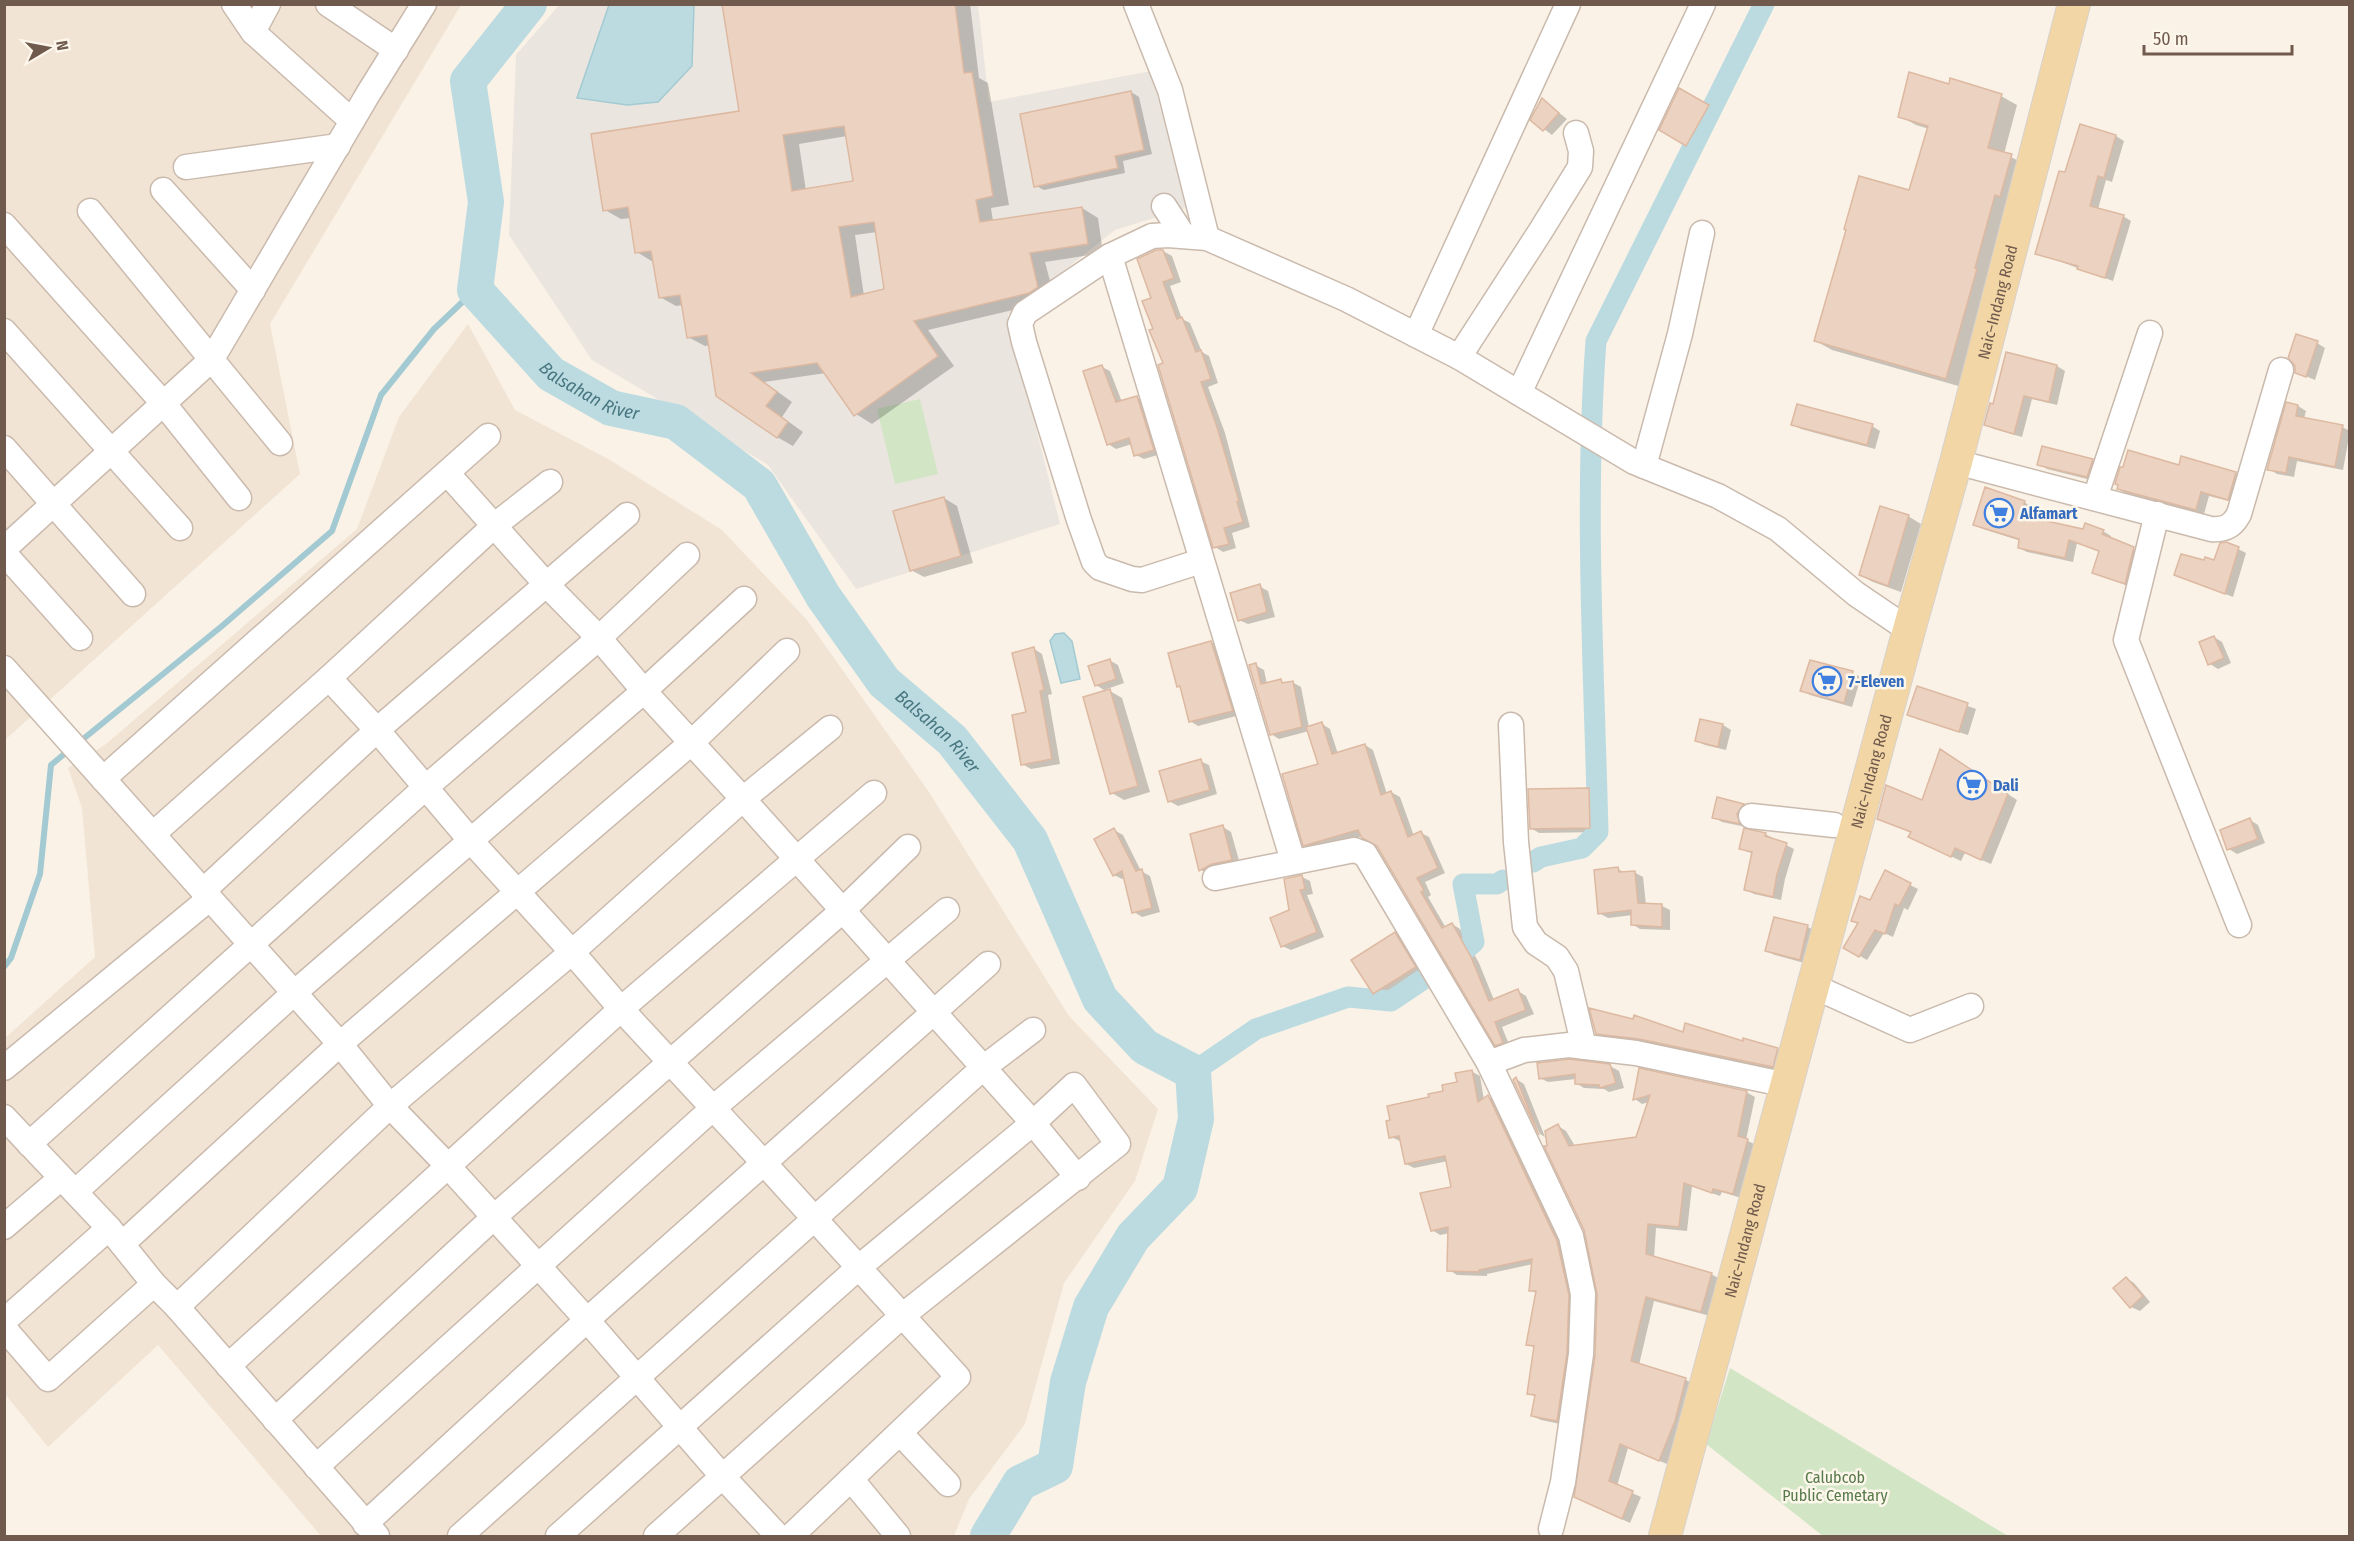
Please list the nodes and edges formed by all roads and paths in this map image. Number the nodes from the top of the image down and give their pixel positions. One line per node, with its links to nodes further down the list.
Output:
1 (234, 4): 9 (street)
2 (268, 4): 9 (street)
3 (328, 4): 10 (street)
4 (424, 4): 10 (street)
5 (1136, 4): 21 (street)
6 (1568, 4): 26 (street)
7 (1703, 4): 30 (street)
8 (2074, 4): 36 (main road, Naic–Indang Road)
9 (253, 32): 11 (street)
10 (396, 50): 11 (street)
11 (352, 121): 13 (street)
12 (1576, 133): 27 (street)
13 (338, 146): 14 (street); 23 (street)
14 (186, 167)
15 (163, 190): 23 (street)
16 (1164, 207): 20 (street)
17 (90, 211): 28 (street)
18 (4, 225): 31 (street)
19 (1702, 233): 37 (street)
20 (1183, 235): 21 (street); 22 (street)
21 (1207, 238): 26 (street)
22 (1110, 256): 49 (street); 49 (street)
23 (253, 290): 28 (street)
24 (4, 331): 35 (street)
25 (2150, 333): 41 (street)
26 (1416, 335): 27 (street)
27 (1459, 357): 30 (street)
28 (213, 358): 31 (street); 33 (street)
29 (2281, 370): 43 (street)
30 (1519, 393): 37 (street)
31 (164, 404): 35 (street); 40 (street)
32 (488, 436): 38 (street)
33 (280, 443)
34 (4, 448): 42 (street)
35 (111, 451): 42 (street); 46 (street)
36 (1956, 462): 41 (street); 53 (main road, Naic–Indang Road)
37 (1639, 464): 53 (street)
38 (448, 474): 45 (street); 64 (street)
39 (550, 482): 45 (street)
40 (239, 498)
41 (2095, 498): 43 (street)
42 (54, 504): 47 (street); 51 (street)
43 (2157, 514): 80 (street)
44 (627, 515): 50 (street)
45 (495, 525): 50 (street); 58 (street)
46 (180, 528)
47 (4, 551): 54 (street)
48 (687, 555): 55 (street)
49 (1201, 561): 74 (street)
50 (546, 584): 55 (street); 62 (street)
51 (133, 594)
52 (744, 599): 59 (street)
53 (1909, 630): 69 (main road, Naic–Indang Road)
54 (80, 638)
55 (599, 638): 59 (street); 65 (street)
56 (787, 651): 63 (street)
57 (4, 668): 64 (street)
58 (329, 678): 62 (street); 70 (street)
59 (644, 691): 63 (street); 71 (street)
60 (1511, 724): 92 (street)
61 (830, 729): 67 (street)
62 (377, 730): 65 (street); 77 (street)
63 (690, 742): 67 (street); 76 (street)
64 (100, 776): 70 (street)
65 (425, 788): 71 (street); 81 (street)
66 (874, 793): 73 (street)
67 (743, 799): 73 (street); 82 (street)
68 (1751, 816): 69 (street)
69 (1844, 827): 85 (main road, Naic–Indang Road)
70 (153, 834): 77 (street)
71 (471, 841): 76 (street); 86 (street)
72 (908, 847): 79 (street)
73 (795, 859): 79 (street); 88 (street)
74 (1293, 861): 75 (street); 94 (street)
75 (1215, 878)
76 (517, 892): 82 (street); 91 (street)
77 (206, 895): 81 (street); 95 (street)
78 (947, 910): 83 (street)
79 (842, 911): 83 (street); 93 (street)
80 (2239, 925)
81 (251, 945): 86 (street); 101 (street)
82 (572, 952): 88 (street); 98 (street)
83 (885, 960): 89 (street); 99 (street)
84 (988, 964): 89 (street)
85 (1815, 987): 87 (street); 97 (main road, Naic–Indang Road)
86 (294, 993): 91 (street); 105 (street)
87 (1971, 1006)
88 (621, 1009): 93 (street); 103 (street)
89 (932, 1013): 96 (street); 102 (street)
90 (1033, 1030): 96 (street)
91 (340, 1044): 98 (street); 109 (street)
92 (1584, 1047): 94 (street); 97 (street)
93 (669, 1062): 99 (street); 106 (street)
94 (1489, 1063): 127 (street)
95 (4, 1068)
96 (983, 1068): 100 (street); 107 (street)
97 (1787, 1085): 135 (main road, Naic–Indang Road)
98 (390, 1106): 103 (street); 113 (street)
99 (712, 1109): 102 (street); 110 (street)
100 (1033, 1123): 104 (street); 104 (street); 111 (street)
101 (13, 1132): 105 (street)
102 (764, 1163): 107 (street); 115 (street)
103 (447, 1165): 106 (street); 118 (street)
104 (1078, 1178): 114 (street)
105 (68, 1185): 108 (street); 109 (street)
106 (494, 1217): 110 (street); 120 (street)
107 (813, 1219): 111 (street); 119 (street)
108 (4, 1227)
109 (116, 1236): 112 (street); 116 (street)
110 (537, 1266): 115 (street); 123 (street)
111 (858, 1268): 114 (street); 121 (street)
112 (154, 1284): 113 (street); 117 (street)
113 (177, 1306): 118 (street)
114 (902, 1316): 122 (street); 124 (street)
115 (587, 1320): 119 (street); 128 (street)
116 (4, 1321)
117 (4, 1328)
118 (228, 1366): 120 (street)
119 (636, 1377): 121 (street); 129 (street)
120 (275, 1420): 123 (street)
121 (681, 1428): 124 (street); 130 (street)
122 (900, 1433): 125 (street); 126 (street)
123 (316, 1467): 128 (street)
124 (723, 1477): 131 (street); 132 (street)
125 (851, 1479): 133 (street); 134 (street)
126 (948, 1484)
127 (1551, 1529)
128 (371, 1530)
129 (460, 1536)
130 (558, 1536)
131 (656, 1536)
132 (778, 1536)
133 (791, 1536)
134 (898, 1536)
135 (1665, 1536)

